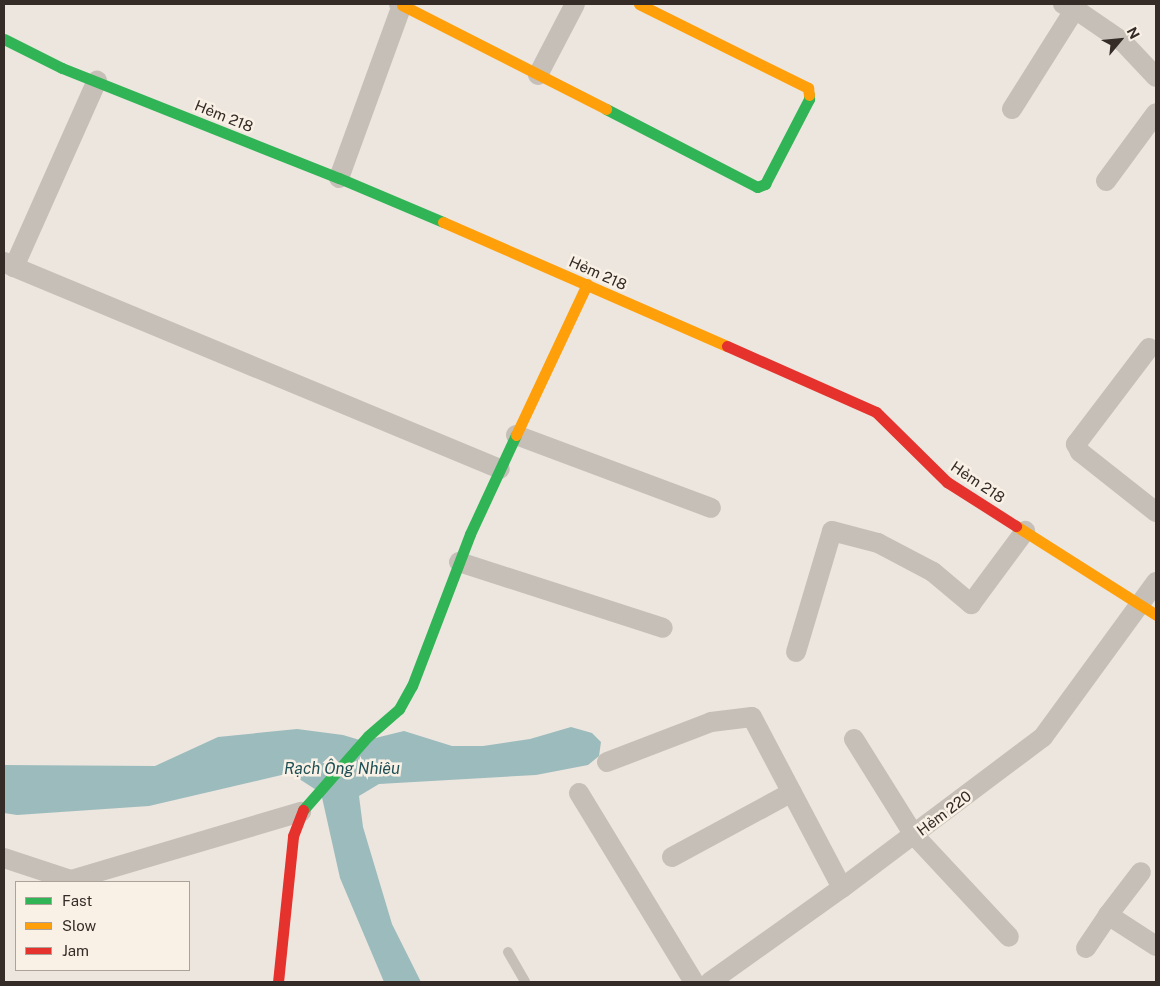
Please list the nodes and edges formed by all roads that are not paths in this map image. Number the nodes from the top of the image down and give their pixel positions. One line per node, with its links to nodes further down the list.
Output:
1 (400, 4): 6 (street); 11 (street)
2 (575, 4): 6 (street)
3 (639, 4): 6 (street)
4 (1069, 6): 7 (street); 9 (street)
5 (4, 39): 8 (street, Hẻm 218)
6 (538, 75)
7 (1156, 77)
8 (97, 82): 11 (street, Hẻm 218); 13 (street)
9 (1012, 109)
10 (1156, 113): 12 (street)
11 (339, 178): 14 (street, Hẻm 218)
12 (1106, 181)
13 (9, 264): 17 (street)
14 (587, 284): 16 (street); 20 (street, Hẻm 218)
15 (1149, 348): 19 (street)
16 (516, 435): 17 (street); 18 (street)
17 (500, 469): 21 (street)
18 (711, 508)
19 (1156, 512)
20 (1025, 531): 23 (street, Hẻm 218); 25 (street)
21 (459, 562): 24 (street); 30 (street)
22 (1156, 582): 23 (street, Hẻm 220)
23 (1148, 610): 31 (street, Hẻm 220)
24 (663, 628)
25 (796, 652)
26 (854, 739): 31 (street)
27 (607, 762): 29 (street)
28 (579, 792): 43 (street)
29 (792, 792): 32 (street); 35 (street)
30 (306, 806): 33 (street); 41 (street)
31 (914, 835): 35 (street, Hẻm 220); 37 (street)
32 (672, 857)
33 (4, 858)
34 (1142, 872): 36 (street)
35 (842, 888): 44 (street, Hẻm 220)
36 (1108, 915): 38 (street); 39 (street)
37 (1009, 937)
38 (1156, 946)
39 (1086, 948)
40 (508, 952): 42 (lane)
41 (278, 982)
42 (525, 982)
43 (694, 982)
44 (710, 982)

